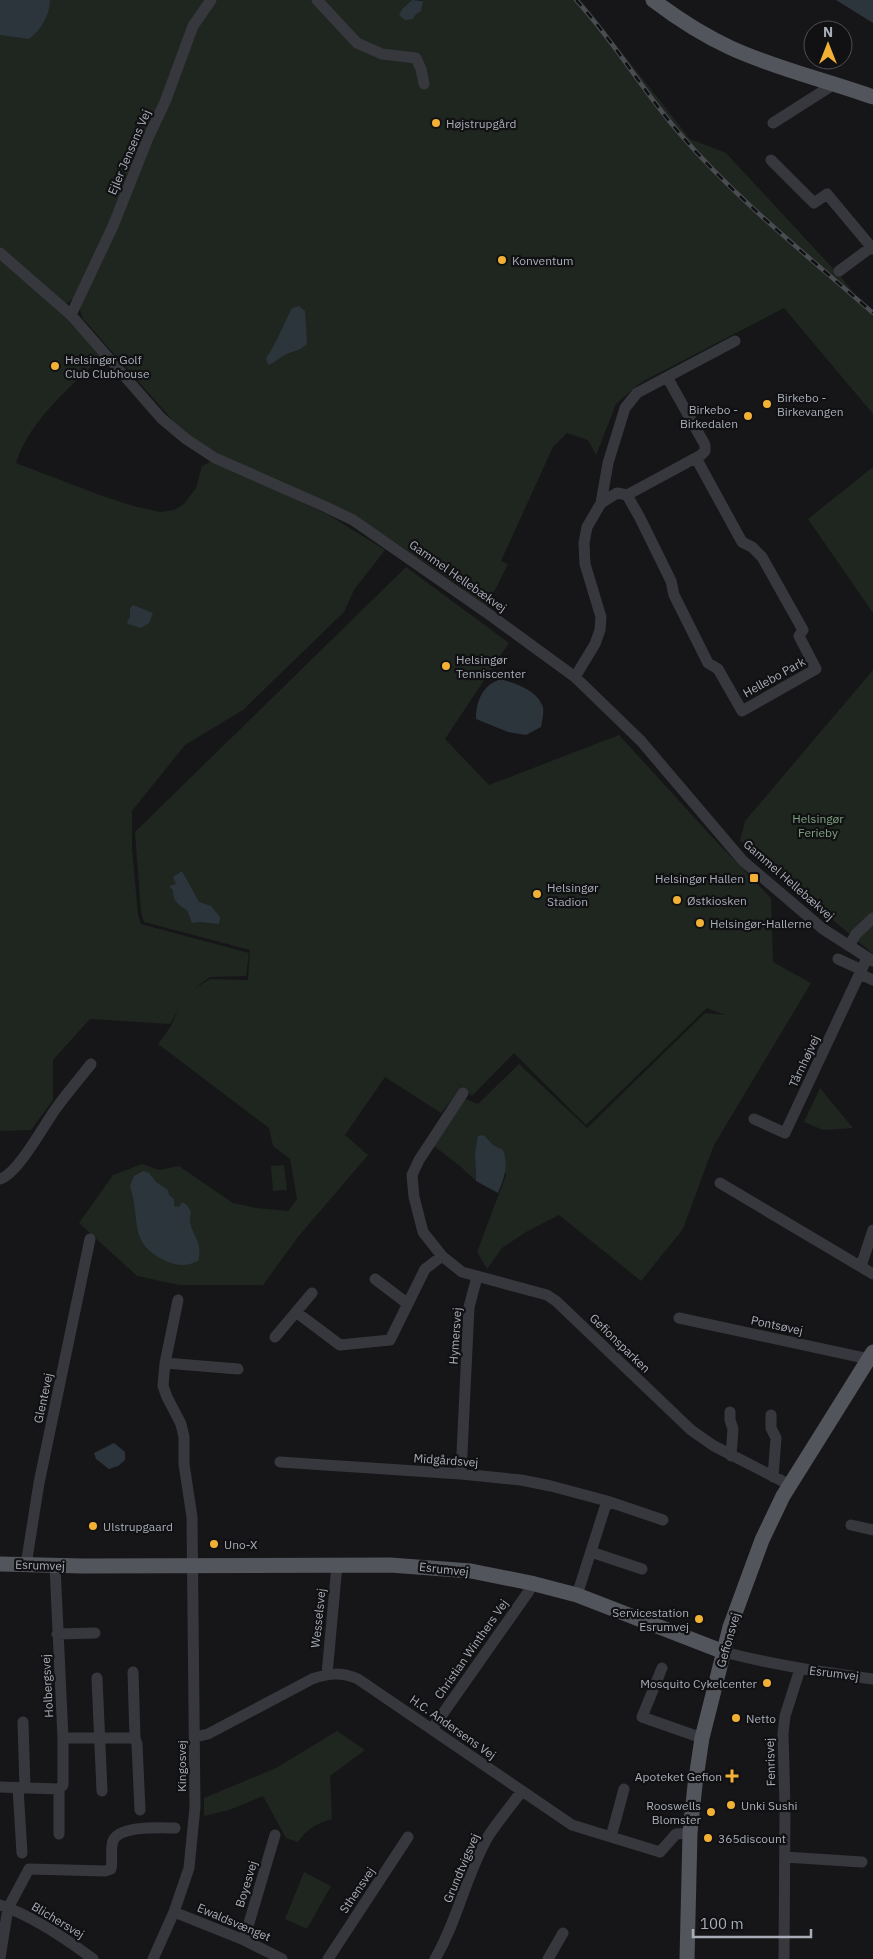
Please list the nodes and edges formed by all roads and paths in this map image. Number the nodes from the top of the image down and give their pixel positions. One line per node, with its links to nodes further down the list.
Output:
1 (211, 0): 12 (street, Ejler Jensens Vej)
2 (317, 0): 5 (street)
3 (653, 0): 4 (main road)
4 (832, 83): 6 (main road); 7 (street)
5 (424, 84)
6 (873, 96)
7 (773, 123)
8 (771, 160): 9 (street)
9 (873, 248): 11 (street)
10 (0, 253): 12 (street, Gammel Hellebækvej)
11 (839, 271)
12 (71, 315): 18 (street, Gammel Hellebækvej)
13 (735, 341): 14 (street)
14 (667, 377): 15 (street); 17 (street)
15 (696, 458): 16 (street); 16 (street, Hellebo Park)
16 (627, 495): 17 (street)
17 (602, 503): 18 (street)
18 (575, 677): 20 (street, Gammel Hellebækvej)
19 (873, 918): 20 (street)
20 (849, 946): 22 (street, Gammel Hellebækvej)
21 (838, 958): 23 (street)
22 (870, 959): 23 (street, Tårnhøjvej)
23 (861, 972): 24 (street); 27 (street, Tårnhøjvej)
24 (873, 980)
25 (91, 1064): 28 (street)
26 (462, 1093): 32 (street)
27 (754, 1119)
28 (0, 1179)
29 (720, 1183): 33 (street)
30 (873, 1230): 33 (street)
31 (90, 1238): 59 (street, Glentevej)
32 (442, 1256): 35 (street); 39 (street)
33 (861, 1266): 34 (street)
34 (873, 1274)
35 (477, 1277): 48 (street, Gefionsparken); 50 (street, Hymersvej)
36 (375, 1280): 39 (street)
37 (312, 1293): 40 (street)
38 (178, 1300): 44 (street, Kingosvej)
39 (408, 1304): 40 (street)
40 (296, 1312): 42 (street)
41 (679, 1318): 43 (street, Pontsøvej)
42 (275, 1337)
43 (871, 1356): 52 (main road, Gefionsvej)
44 (165, 1363): 45 (street); 62 (street, Kingosvej)
45 (238, 1369)
46 (730, 1412): 48 (street)
47 (771, 1415): 51 (street)
48 (731, 1456): 51 (street, Gefionsparken)
49 (280, 1462): 50 (street, Midgårdsvej)
50 (460, 1474): 53 (street, Midgårdsvej)
51 (773, 1477): 52 (street, Gefionsparken)
52 (790, 1485): 68 (main road, Gefionsvej)
53 (607, 1501): 54 (street, Midgårdsvej); 57 (street)
54 (663, 1520)
55 (851, 1525): 56 (street)
56 (873, 1530)
57 (591, 1552): 63 (street); 65 (street)
58 (0, 1564): 59 (main road, Esrumvej)
59 (26, 1565): 61 (main road, Esrumvej)
60 (337, 1565): 62 (main road, Esrumvej); 64 (main road, Esrumvej); 72 (street, Wesselsvej)
61 (55, 1566): 62 (main road, Esrumvej); 67 (street, Holbergsvej)
62 (191, 1566): 77 (street, Kingosvej)
63 (642, 1569)
64 (531, 1583): 65 (main road, Esrumvej); 76 (street, Christian Winthers Vej)
65 (577, 1595): 68 (main road, Esrumvej)
66 (95, 1633): 67 (street)
67 (57, 1634): 78 (street, Holbergsvej)
68 (724, 1652): 70 (street, Esrumvej); 81 (main road, Gefionsvej)
69 (662, 1668): 81 (street)
70 (800, 1669): 74 (street, Esrumvej); 96 (street, Fenrisvej)
71 (133, 1672): 80 (street)
72 (326, 1674): 76 (street, H.C. Andersens Vej); 77 (street, H.C. Andersens Vej)
73 (97, 1678): 79 (street)
74 (873, 1678)
75 (23, 1722): 83 (street, Holbergsvej)
76 (432, 1729): 87 (street, H.C. Andersens Vej)
77 (195, 1737): 99 (street, Kingosvej)
78 (63, 1738): 79 (street); 84 (street, Holbergsvej)
79 (100, 1738): 80 (street); 86 (street)
80 (135, 1738): 88 (street)
81 (702, 1738): 90 (main road, Gefionsvej)
82 (0, 1787): 83 (street)
83 (22, 1788): 84 (street); 95 (street, Holbergsvej)
84 (58, 1789): 91 (street, Holbergsvej)
85 (624, 1789): 94 (street)
86 (102, 1791)
87 (521, 1792): 94 (street, H.C. Andersens Vej); 107 (street, Grundtvigsvej)
88 (140, 1810)
89 (175, 1828): 98 (street)
90 (690, 1833): 94 (street, H.C. Andersens Vej); 109 (main road, Gefionsvej)
91 (59, 1834)
92 (275, 1835): 101 (street, Boyesvej)
93 (408, 1837): 106 (street, Sthensvej)
94 (611, 1837)
95 (22, 1853)
96 (786, 1858): 97 (street); 110 (street, Fenrisvej)
97 (862, 1862)
98 (4, 1906): 102 (street); 103 (street, Blichersvej)
99 (174, 1912): 101 (street, Ewaldsvænget); 104 (street, Kingosvej)
100 (563, 1933): 108 (street)
101 (244, 1940): 105 (street, Ewaldsvænget)
102 (0, 1958)
103 (93, 1959)
104 (153, 1959)
105 (282, 1959)
106 (328, 1959)
107 (435, 1959)
108 (548, 1959)
109 (687, 1959)
110 (784, 1959)

